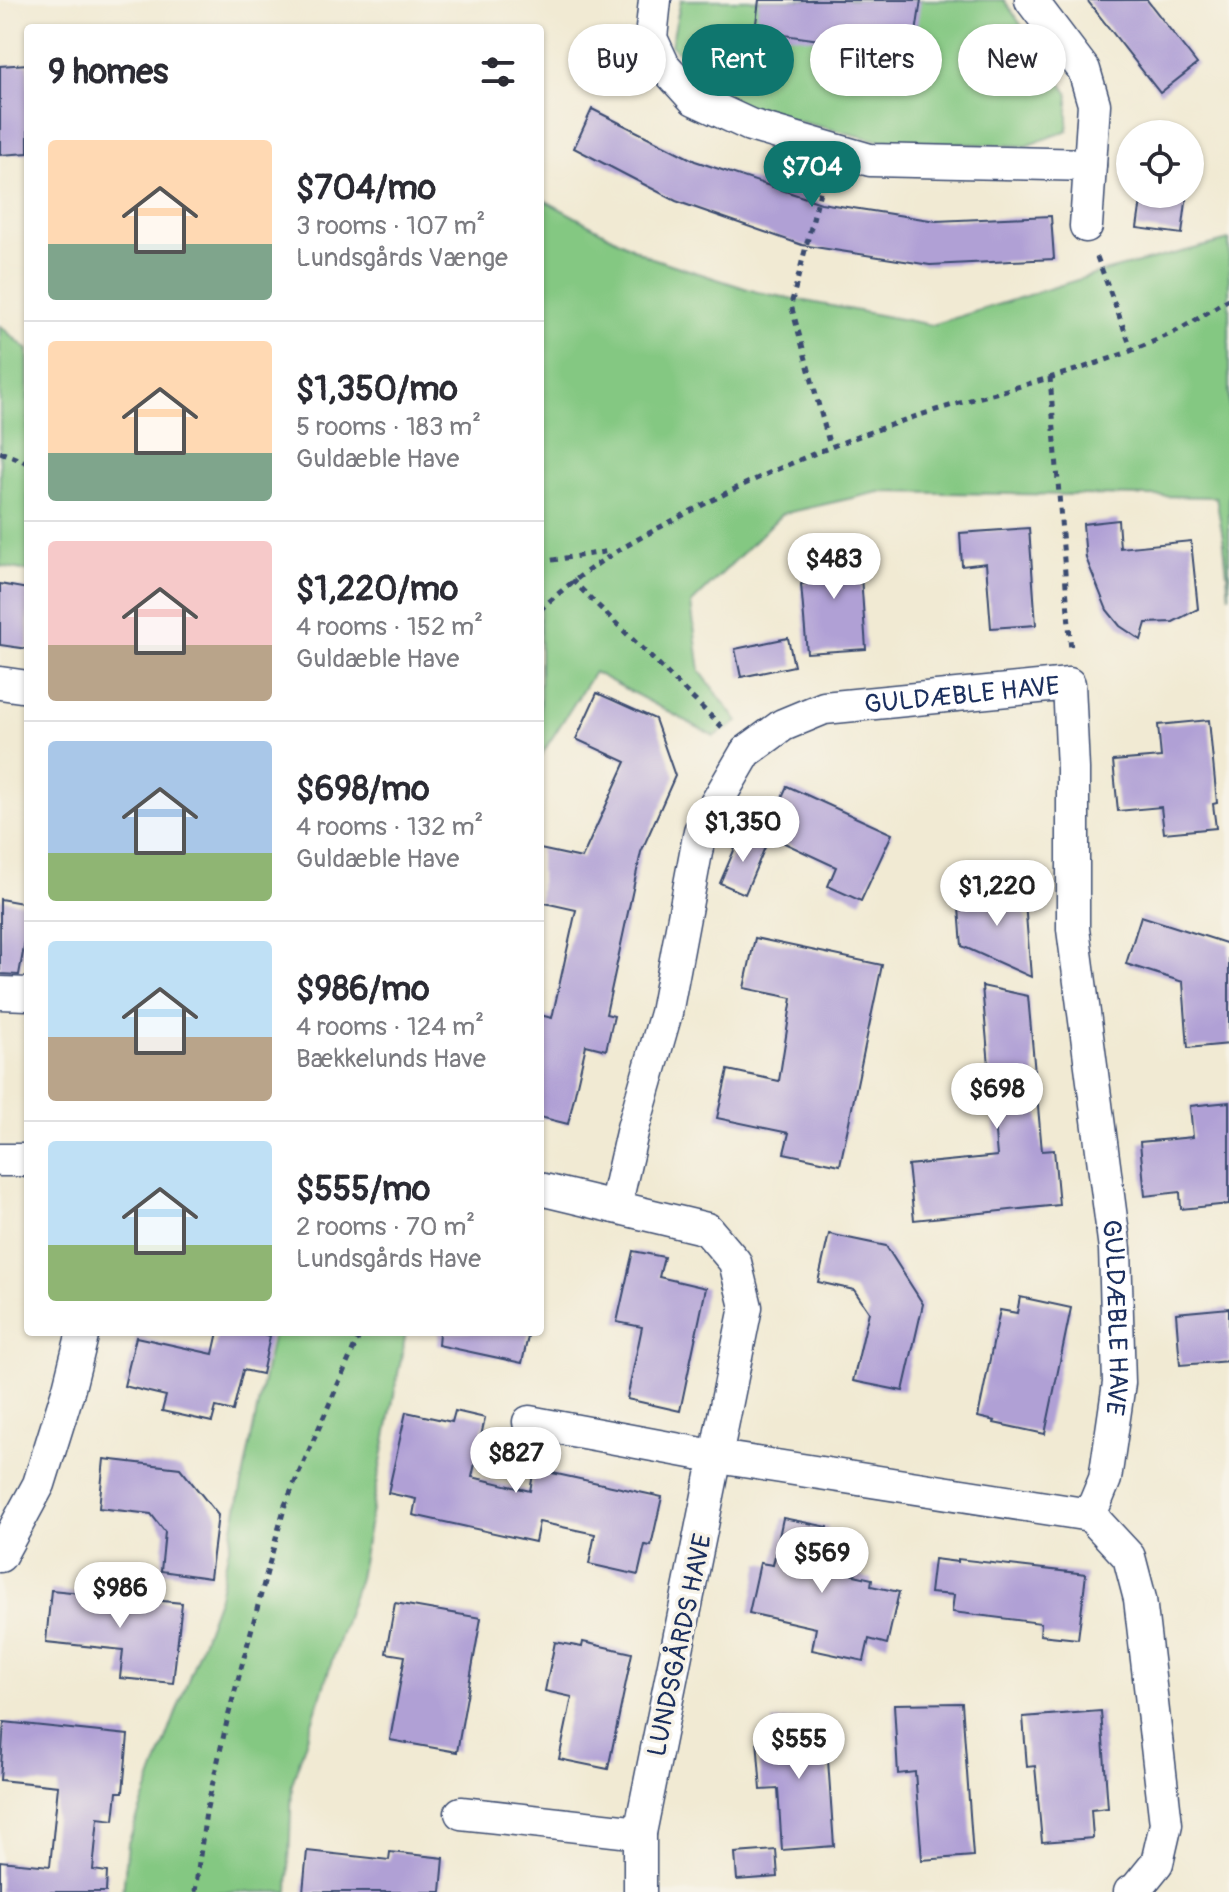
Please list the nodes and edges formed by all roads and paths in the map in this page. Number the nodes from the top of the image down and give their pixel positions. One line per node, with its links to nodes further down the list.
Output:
1 (655, 0): 3 (street)
2 (1031, 0): 4 (street)
3 (831, 148): 4 (street); 9 (path)
4 (1090, 165): 5 (street)
5 (1086, 226): 7 (path)
6 (1229, 299): 7 (path)
7 (1132, 350): 8 (path)
8 (1050, 377): 9 (path); 17 (path)
9 (830, 446): 12 (path)
10 (0, 452): 11 (path)
11 (24, 461)
12 (615, 550): 13 (path); 14 (path)
13 (544, 561)
14 (572, 580): 15 (path); 19 (path)
15 (544, 606)
16 (0, 683): 18 (street)
17 (1069, 684): 19 (street, GULDÆBLE HAVE); 30 (street, GULDÆBLE HAVE)
18 (24, 686)
19 (746, 752): 25 (street, GULDÆBLE HAVE)
20 (0, 993): 21 (street)
21 (24, 994)
22 (0, 1160): 23 (street)
23 (24, 1160)
24 (544, 1190): 25 (street, LUNDSGÅRDS HAVE)
25 (615, 1207): 29 (street, LUNDSGÅRDS HAVE)
26 (82, 1336): 31 (street)
27 (359, 1336): 34 (path)
28 (529, 1422): 29 (street)
29 (718, 1457): 30 (street); 33 (street, LUNDSGÅRDS HAVE)
30 (1090, 1515): 36 (street)
31 (0, 1556)
32 (461, 1813): 33 (street)
33 (640, 1833): 35 (street, LUNDSGÅRDS HAVE)
34 (195, 1892)
35 (640, 1892)
36 (1130, 1892)

